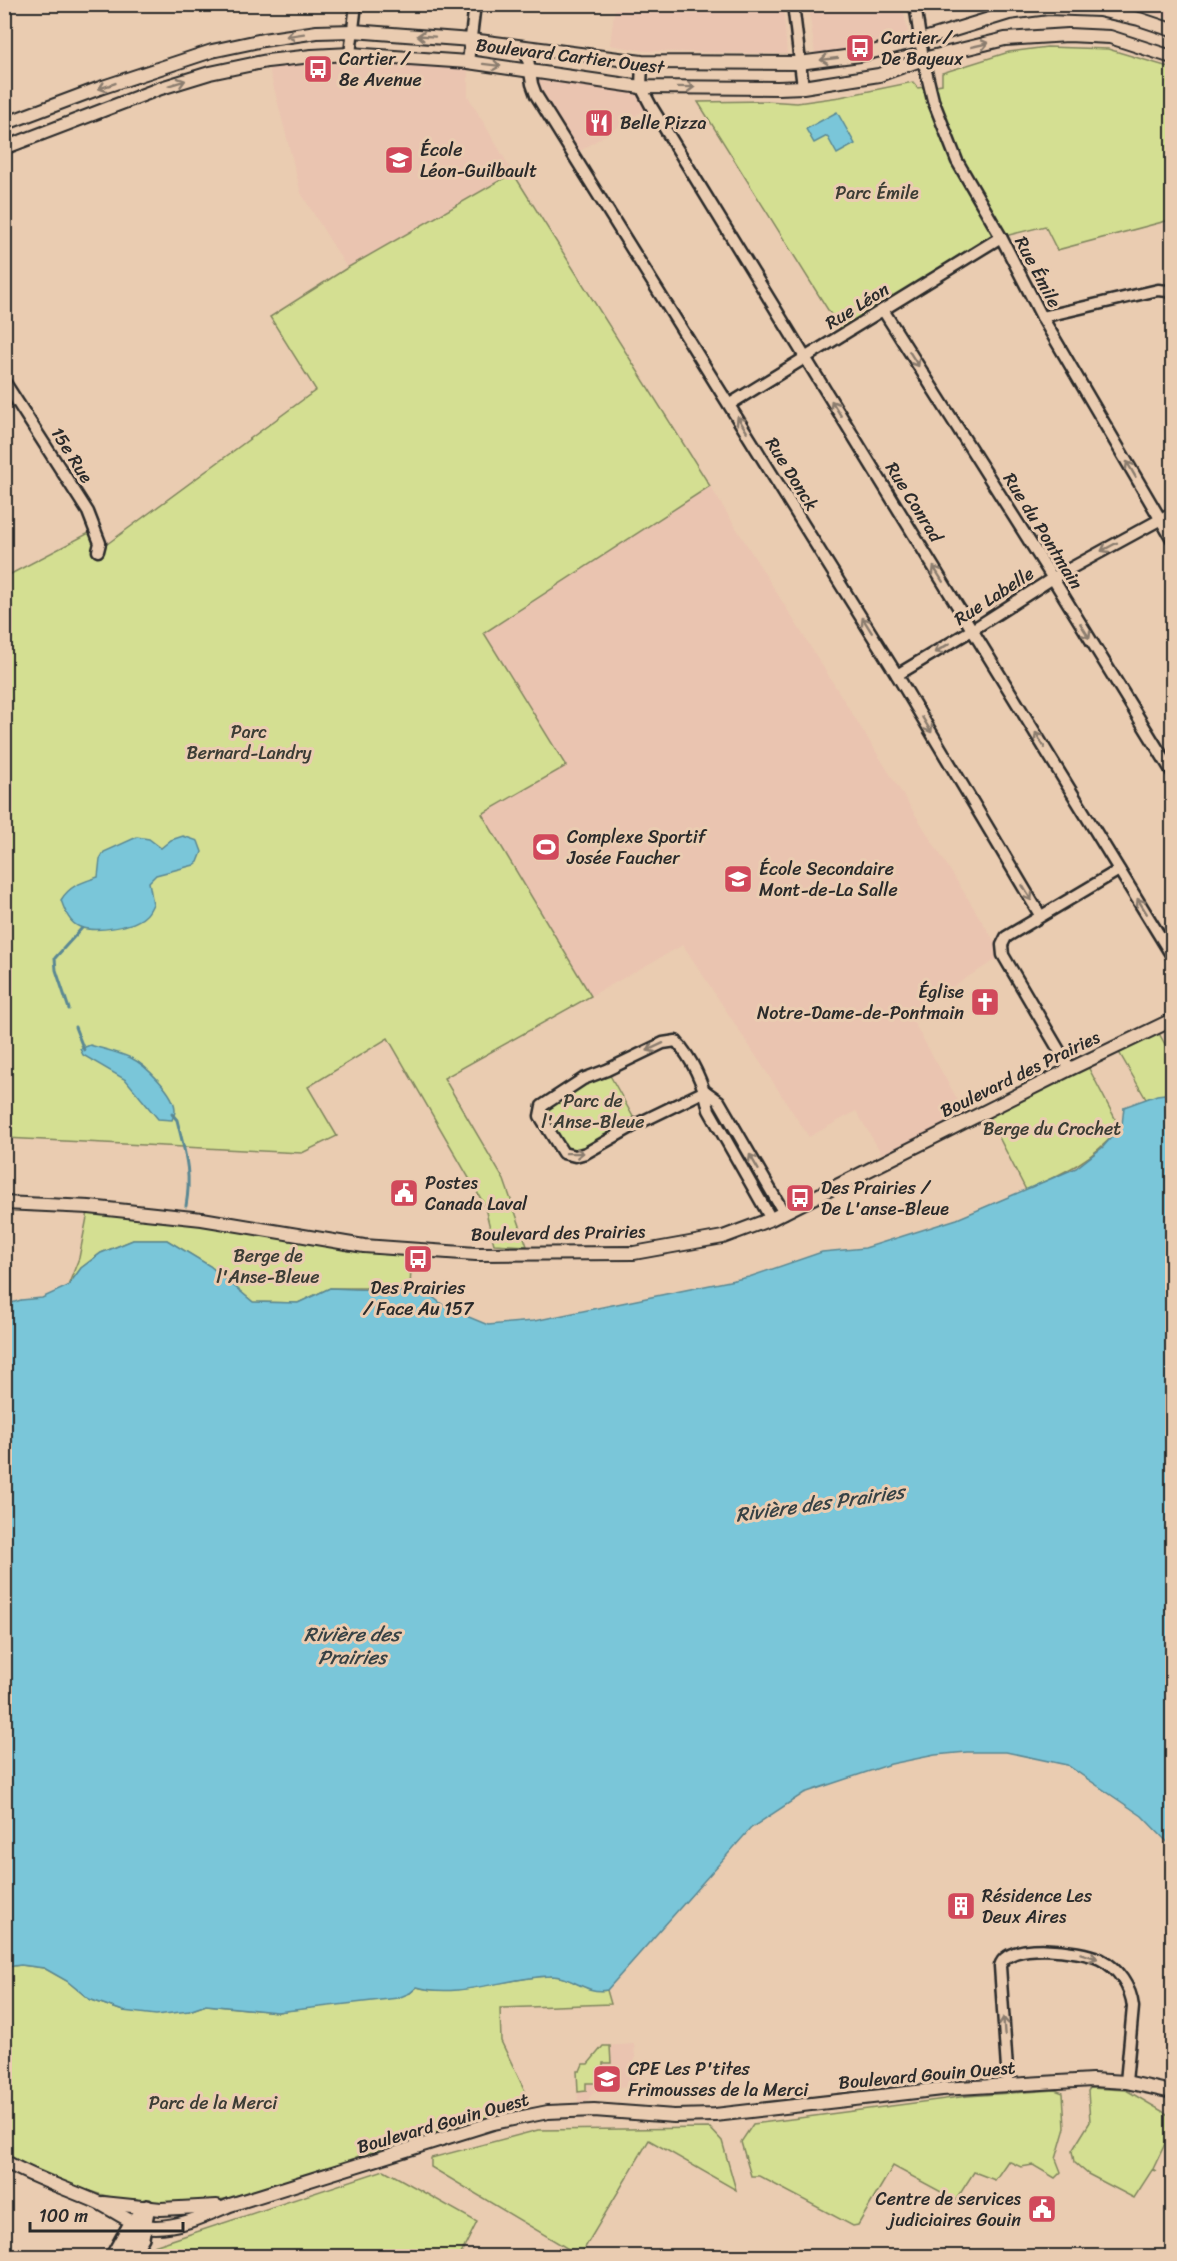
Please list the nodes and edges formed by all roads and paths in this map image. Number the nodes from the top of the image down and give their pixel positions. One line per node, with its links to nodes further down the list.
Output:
1 (356, 4): 6 (street)
2 (475, 4): 7 (street)
3 (794, 4): 15 (street)
4 (915, 4): 8 (street, Rue Émile)
5 (1173, 30): 8 (street, Boulevard Cartier Ouest)
6 (353, 31): 7 (street, Boulevard Cartier Ouest, one-way to 6); 10 (street); 19 (street, Boulevard Cartier Ouest, one-way to 19)
7 (471, 40): 9 (street, Boulevard Cartier Ouest); 13 (street)
8 (921, 40): 12 (street, Rue Émile); 15 (street, Boulevard Cartier Ouest, one-way to 15)
9 (526, 47): 14 (street, Boulevard Cartier Ouest); 16 (street, Rue Donck)
10 (350, 54): 13 (street, Boulevard Cartier Ouest); 20 (street, Boulevard Cartier Ouest, one-way to 10)
11 (1173, 57): 12 (street, Boulevard Cartier Ouest, one-way to 11)
12 (923, 59): 18 (street, Boulevard Cartier Ouest); 21 (street, Rue Émile)
13 (468, 62): 16 (street, Boulevard Cartier Ouest, one-way to 16)
14 (642, 62): 15 (street, Boulevard Cartier Ouest); 17 (street)
15 (799, 63): 18 (street)
16 (529, 70): 17 (street, Boulevard Cartier Ouest); 27 (street, Rue Donck)
17 (641, 87): 18 (street, Boulevard Cartier Ouest, one-way to 18); 25 (street, Rue Conrad)
18 (803, 87)
19 (4, 124)
20 (4, 148)
21 (1001, 237): 23 (street, Rue Léon); 24 (street, Rue Émile)
22 (1171, 293): 24 (street)
23 (883, 310): 25 (street, Rue Léon); 32 (street, Rue du Pontmain, one-way to 32)
24 (1042, 317): 29 (street, Rue Émile, one-way to 24)
25 (805, 357): 27 (street, Rue Léon); 33 (street, Rue Conrad, one-way to 25)
26 (4, 381): 31 (street, 15e Rue)
27 (730, 404): 34 (street, Rue Donck, one-way to 27)
28 (1173, 513): 29 (street, Rue Labelle)
29 (1161, 520): 30 (street, Rue Émile); 32 (street, Rue Labelle, one-way to 32)
30 (1173, 539)
31 (98, 551)
32 (1053, 578): 33 (street, Rue Labelle); 35 (street, Rue du Pontmain, one-way to 35)
33 (972, 630): 34 (street, Rue Labelle, one-way to 34); 36 (street, Rue Conrad, one-way to 33)
34 (897, 675): 37 (street, Rue Donck, one-way to 37)
35 (1173, 772)
36 (1119, 870): 37 (street); 38 (street, Rue Conrad, one-way to 36)
37 (1040, 915): 40 (street)
38 (1173, 956)
39 (1173, 1020): 40 (street, Boulevard des Prairies)
40 (1070, 1069): 43 (street, Boulevard des Prairies)
41 (705, 1091): 41 (street, one-way to 41); 43 (street, one-way to 41); 44 (street)
42 (4, 1203): 44 (street, Boulevard des Prairies)
43 (784, 1213): 44 (street, Boulevard des Prairies)
44 (771, 1219)
45 (1126, 2082): 46 (street, Boulevard Gouin Ouest); 46 (street, one-way to 45); 47 (street, Boulevard Gouin Ouest)
46 (1008, 2084): 50 (street, Boulevard Gouin Ouest)
47 (1173, 2091)
48 (4, 2161): 49 (street, Boulevard Gouin Ouest)
49 (98, 2202): 51 (street, Boulevard Gouin Ouest); 52 (street, Boulevard Gouin Ouest)
50 (230, 2205): 51 (street, Boulevard Gouin Ouest); 52 (street, Boulevard Gouin Ouest)
51 (147, 2208): 52 (main road)
52 (139, 2224): 53 (main road); 54 (main road)
53 (114, 2256)
54 (129, 2256)

